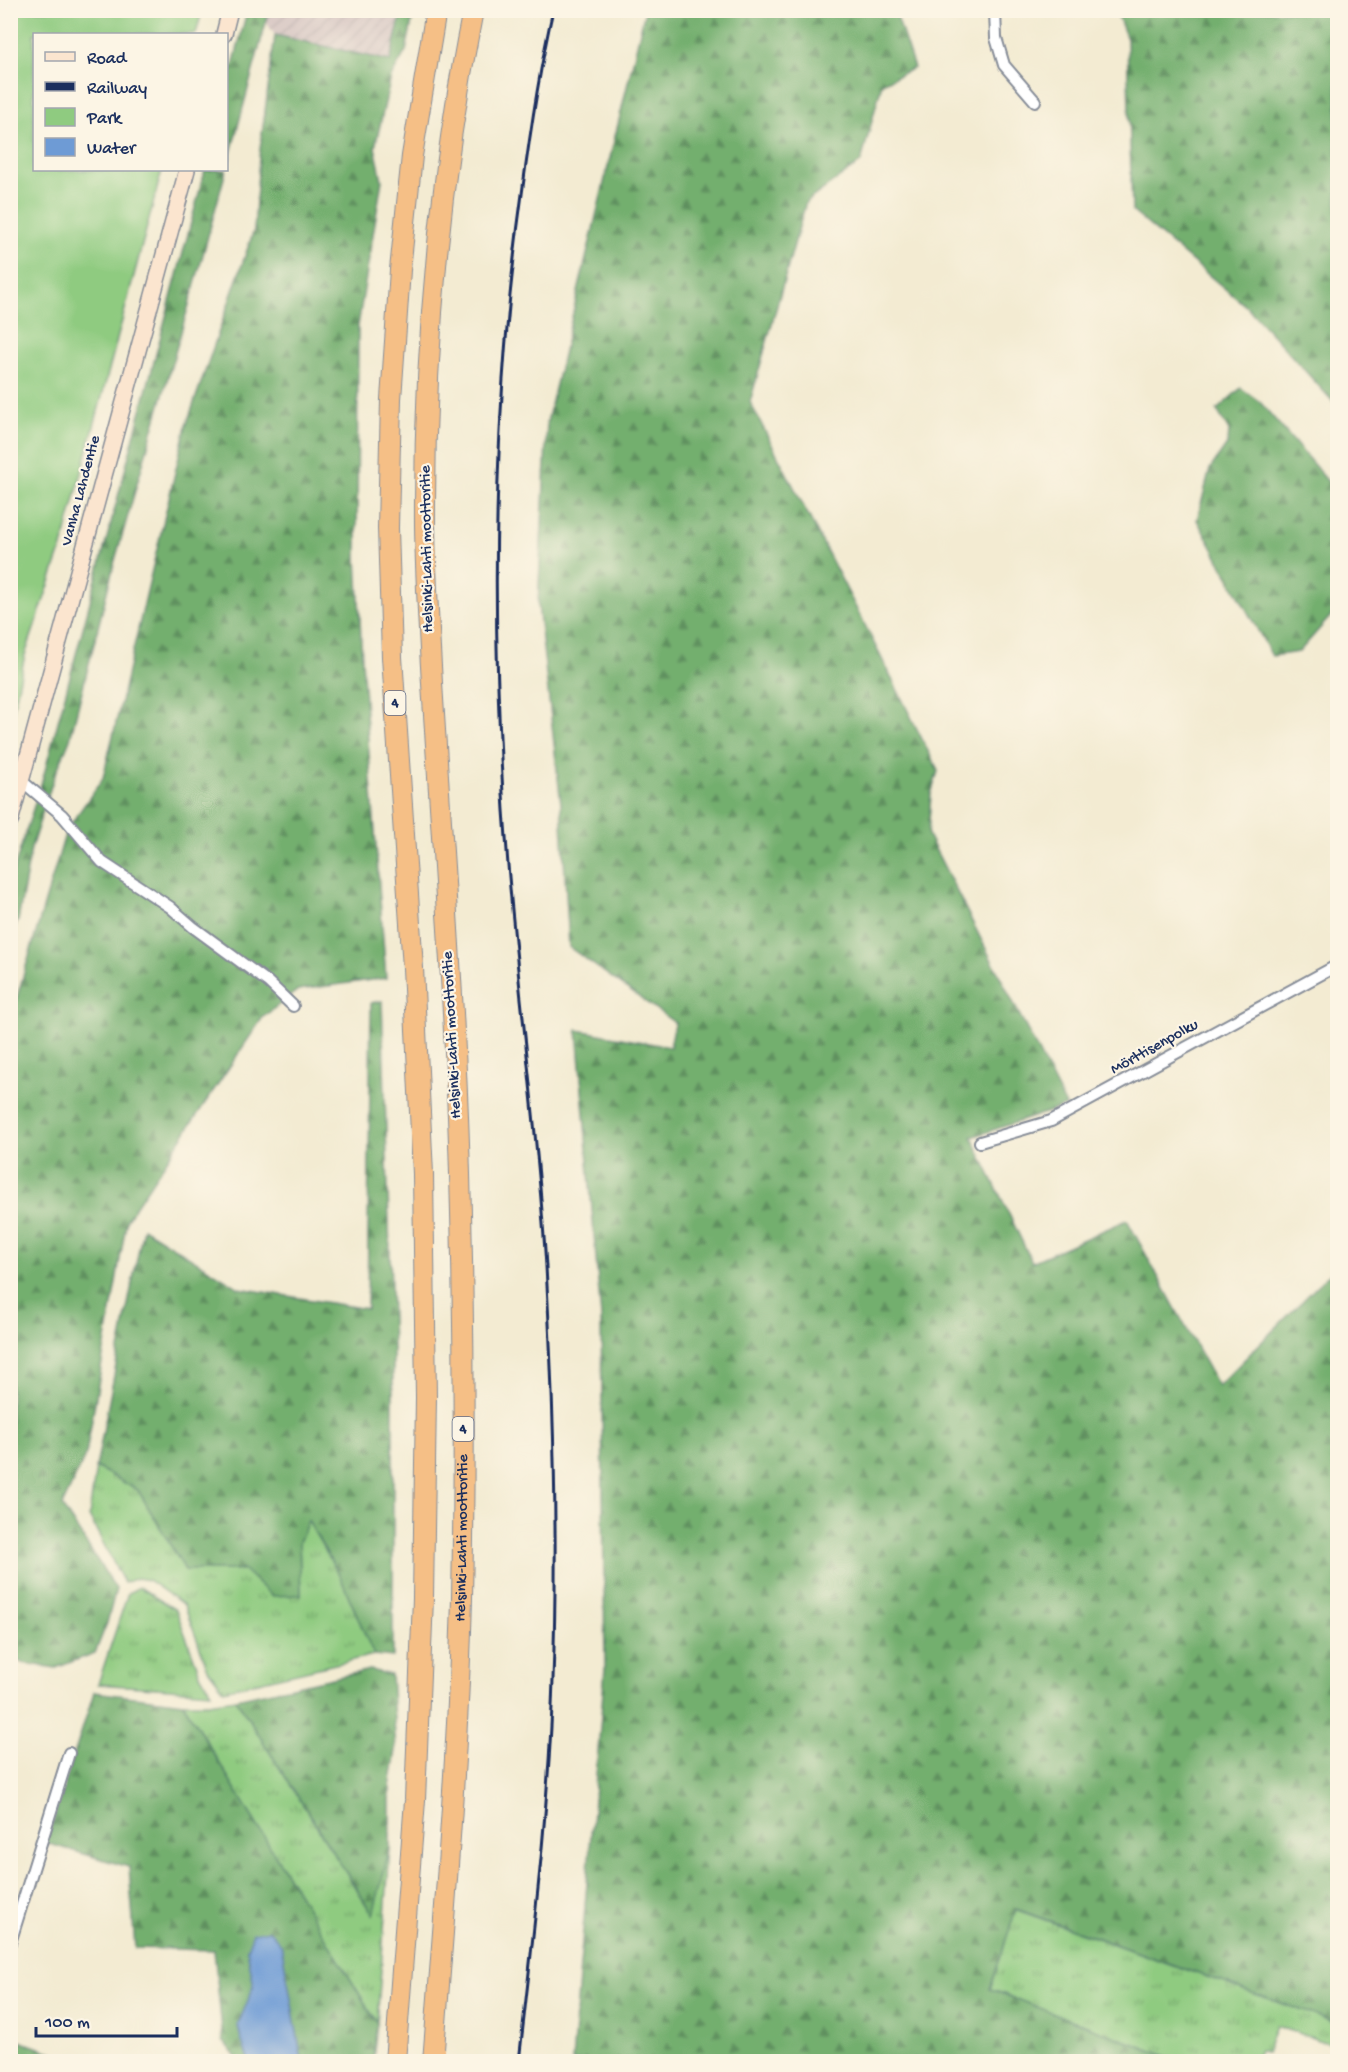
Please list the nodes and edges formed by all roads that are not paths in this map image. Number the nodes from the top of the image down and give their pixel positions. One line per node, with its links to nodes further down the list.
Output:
1 (230, 10): 5 (main road)
2 (436, 10): 15 (highway, 4)
3 (473, 10): 16 (highway, Helsinki-Lahti moottoritie / 4)
4 (995, 10): 6 (street)
5 (224, 33)
6 (1035, 101)
7 (187, 171): 8 (main road, Vanha Lahdentie)
8 (23, 782): 9 (main road, Vanha Lahdentie); 11 (street)
9 (10, 822)
10 (1338, 965): 12 (street, Mörttisenpolku)
11 (293, 1006)
12 (980, 1142)
13 (69, 1753): 14 (street)
14 (10, 1943)
15 (395, 2061)
16 (433, 2061)

